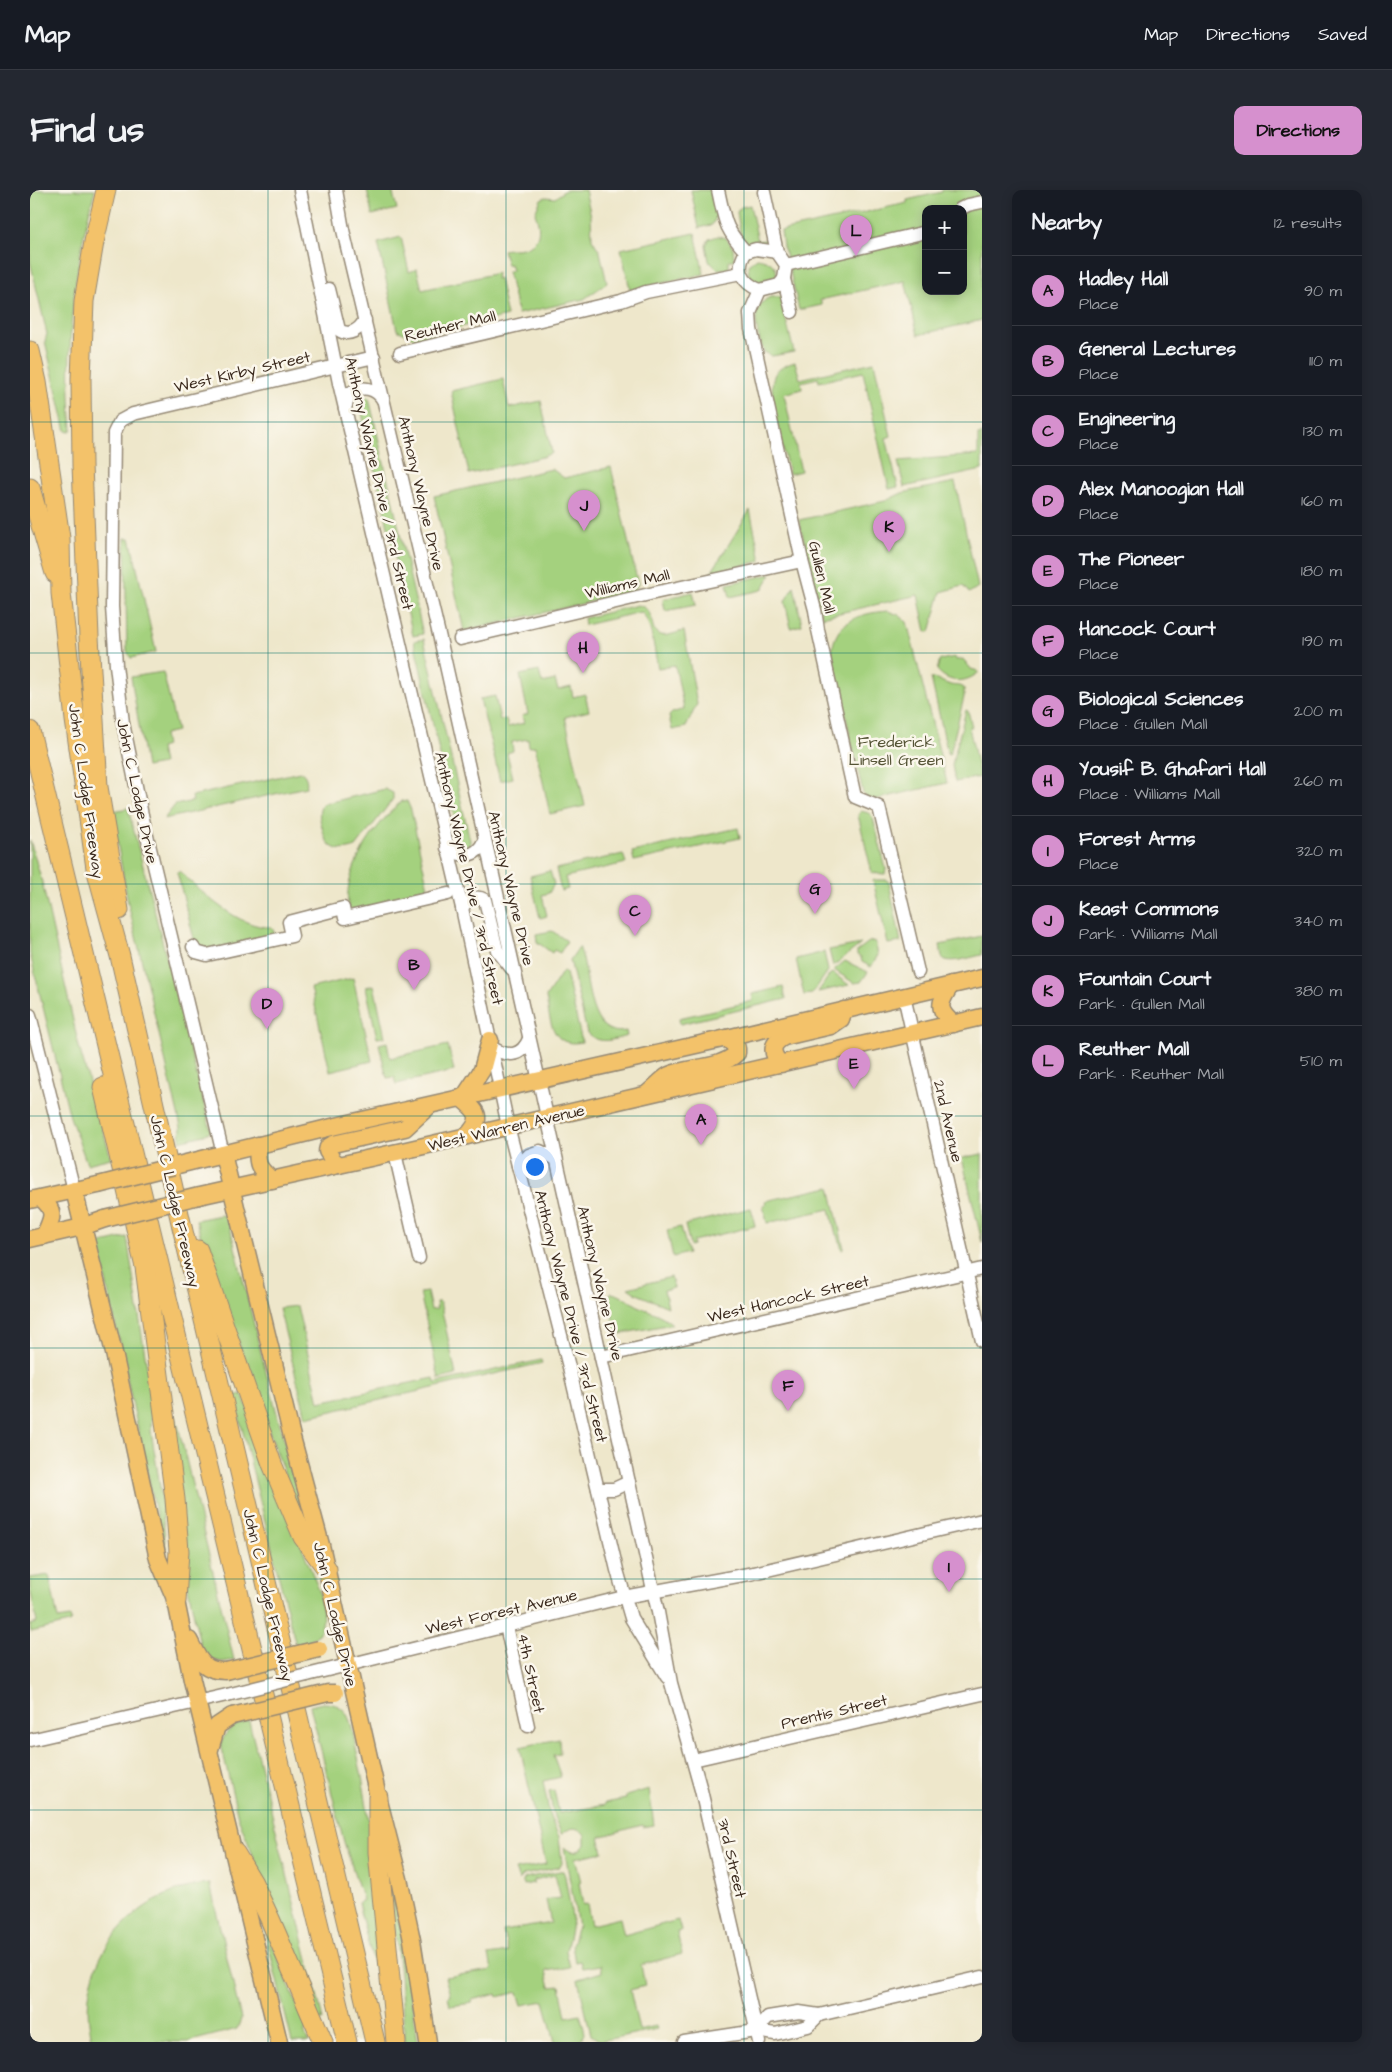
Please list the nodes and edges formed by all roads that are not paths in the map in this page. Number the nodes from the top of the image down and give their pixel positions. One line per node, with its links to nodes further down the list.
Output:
1 (106, 190): 36 (highway)
2 (300, 190): 11 (street, Anthony Wayne Drive / 3rd Street)
3 (336, 190): 17 (street, Anthony Wayne Drive)
4 (718, 190): 9 (street)
5 (764, 192): 10 (street)
6 (982, 202): 7 (street)
7 (967, 207)
8 (922, 233): 12 (street)
9 (746, 252): 10 (street); 13 (street)
10 (777, 252): 12 (street)
11 (313, 256): 17 (street); 21 (street, Anthony Wayne Drive / 3rd Street)
12 (786, 264): 14 (street)
13 (741, 273): 15 (street); 19 (street, Reuther Mall)
14 (784, 279): 15 (street); 16 (street)
15 (760, 290): 26 (street, Gullen Mall)
16 (792, 312)
17 (365, 320): 20 (street, Anthony Wayne Drive)
18 (30, 352): 27 (highway, John C Lodge Freeway)
19 (400, 353)
20 (374, 357): 21 (street, West Kirby Street); 22 (street, Anthony Wayne Drive)
21 (335, 366): 23 (street, Anthony Wayne Drive / 3rd Street); 24 (street, West Kirby Street)
22 (384, 402): 23 (street); 30 (street, Anthony Wayne Drive)
23 (345, 408): 31 (street, Anthony Wayne Drive / 3rd Street)
24 (120, 421): 61 (street, John C Lodge Drive)
25 (30, 488): 27 (highway)
26 (802, 561): 28 (street, Williams Mall); 38 (street, Gullen Mall)
27 (61, 593): 36 (highway, John C Lodge Freeway)
28 (460, 639)
29 (30, 731): 32 (highway, John C Lodge Freeway)
30 (484, 841): 31 (street); 37 (street, Anthony Wayne Drive)
31 (447, 848): 34 (street, Anthony Wayne Drive / 3rd Street)
32 (67, 887): 84 (highway); 102 (highway, John C Lodge Freeway)
33 (448, 894): 35 (street)
34 (462, 908): 37 (street); 49 (street, Anthony Wayne Drive / 3rd Street)
35 (194, 947)
36 (120, 956): 70 (highway, John C Lodge Freeway)
37 (514, 972): 48 (street, Anthony Wayne Drive)
38 (918, 972)
39 (982, 978): 40 (main road)
40 (951, 985): 41 (main road); 45 (main road)
41 (904, 996): 42 (main road); 46 (street, 2nd Avenue)
42 (844, 1010): 47 (main road); 50 (main road)
43 (30, 1015): 67 (street)
44 (982, 1017): 45 (main road, West Warren Avenue)
45 (954, 1024): 46 (main road, West Warren Avenue)
46 (913, 1033): 50 (main road, West Warren Avenue); 74 (street, 2nd Avenue)
47 (727, 1038): 51 (main road); 53 (main road)
48 (529, 1039): 49 (street); 51 (street, Anthony Wayne Drive)
49 (491, 1043): 52 (street, Anthony Wayne Drive / 3rd Street); 54 (main road)
50 (781, 1064): 53 (main road, West Warren Avenue)
51 (538, 1080): 52 (main road); 56 (street, Anthony Wayne Drive)
52 (500, 1089): 54 (main road); 57 (street, Anthony Wayne Drive / 3rd Street)
53 (646, 1095): 56 (main road, West Warren Avenue)
54 (463, 1097): 55 (main road); 58 (main road)
55 (430, 1105): 59 (main road); 63 (main road)
56 (547, 1117): 57 (main road, West Warren Avenue); 62 (street, Anthony Wayne Drive)
57 (508, 1126): 58 (main road, West Warren Avenue); 64 (street, Anthony Wayne Drive / 3rd Street)
58 (467, 1136): 60 (main road, West Warren Avenue)
59 (258, 1145): 61 (main road); 65 (main road)
60 (395, 1153): 63 (main road, West Warren Avenue); 72 (street)
61 (223, 1154): 66 (main road, John C Lodge Drive); 67 (main road, bridge)
62 (556, 1159): 64 (street); 76 (street, Anthony Wayne Drive)
63 (339, 1165): 65 (main road, West Warren Avenue)
64 (518, 1166): 78 (street, Anthony Wayne Drive / 3rd Street)
65 (272, 1180): 66 (main road, West Warren Avenue)
66 (232, 1189): 69 (main road, West Warren Avenue, bridge); 80 (main road, John C Lodge Drive)
67 (74, 1190): 68 (main road); 69 (main road)
68 (35, 1199): 71 (main road)
69 (82, 1227): 71 (main road, West Warren Avenue); 84 (main road)
70 (182, 1227): 80 (highway); 103 (highway, John C Lodge Freeway)
71 (37, 1238)
72 (419, 1258)
73 (982, 1269): 74 (street, West Hancock Street)
74 (967, 1273): 75 (street, 2nd Avenue); 76 (street, West Hancock Street)
75 (982, 1341)
76 (601, 1357): 77 (street, Anthony Wayne Drive)
77 (629, 1482): 78 (street); 82 (street, Anthony Wayne Drive)
78 (598, 1489): 81 (street, Anthony Wayne Drive / 3rd Street)
79 (982, 1520): 82 (street, West Forest Avenue)
80 (327, 1569): 85 (main road, John C Lodge Drive)
81 (617, 1570): 83 (street, 3rd Street)
82 (654, 1593): 83 (street, West Forest Avenue); 88 (street, 3rd Street)
83 (624, 1597): 86 (street, West Forest Avenue); 88 (street, 3rd Street)
84 (178, 1610): 85 (main road, bridge); 90 (main road)
85 (336, 1617): 87 (main road, John C Lodge Drive)
86 (506, 1626): 87 (street, West Forest Avenue); 92 (street, 4th Street)
87 (348, 1663): 90 (street, West Forest Avenue, bridge); 91 (main road, John C Lodge Drive)
88 (671, 1683): 95 (street, 3rd Street)
89 (982, 1694): 95 (street, Prentis Street)
90 (197, 1702): 93 (street, West Forest Avenue); 94 (main road)
91 (359, 1712): 94 (main road, bridge); 96 (main road, John C Lodge Drive)
92 (528, 1726)
93 (30, 1740)
94 (210, 1752): 97 (main road)
95 (693, 1760): 99 (street, 3rd Street)
96 (378, 1797): 104 (highway); 105 (main road, John C Lodge Drive)
97 (234, 1853): 100 (main road); 101 (highway)
98 (982, 1977): 99 (street)
99 (757, 2036): 106 (street)
100 (279, 2042)
101 (323, 2042)
102 (347, 2042)
103 (375, 2042)
104 (396, 2042)
105 (428, 2042)
106 (684, 2042)

